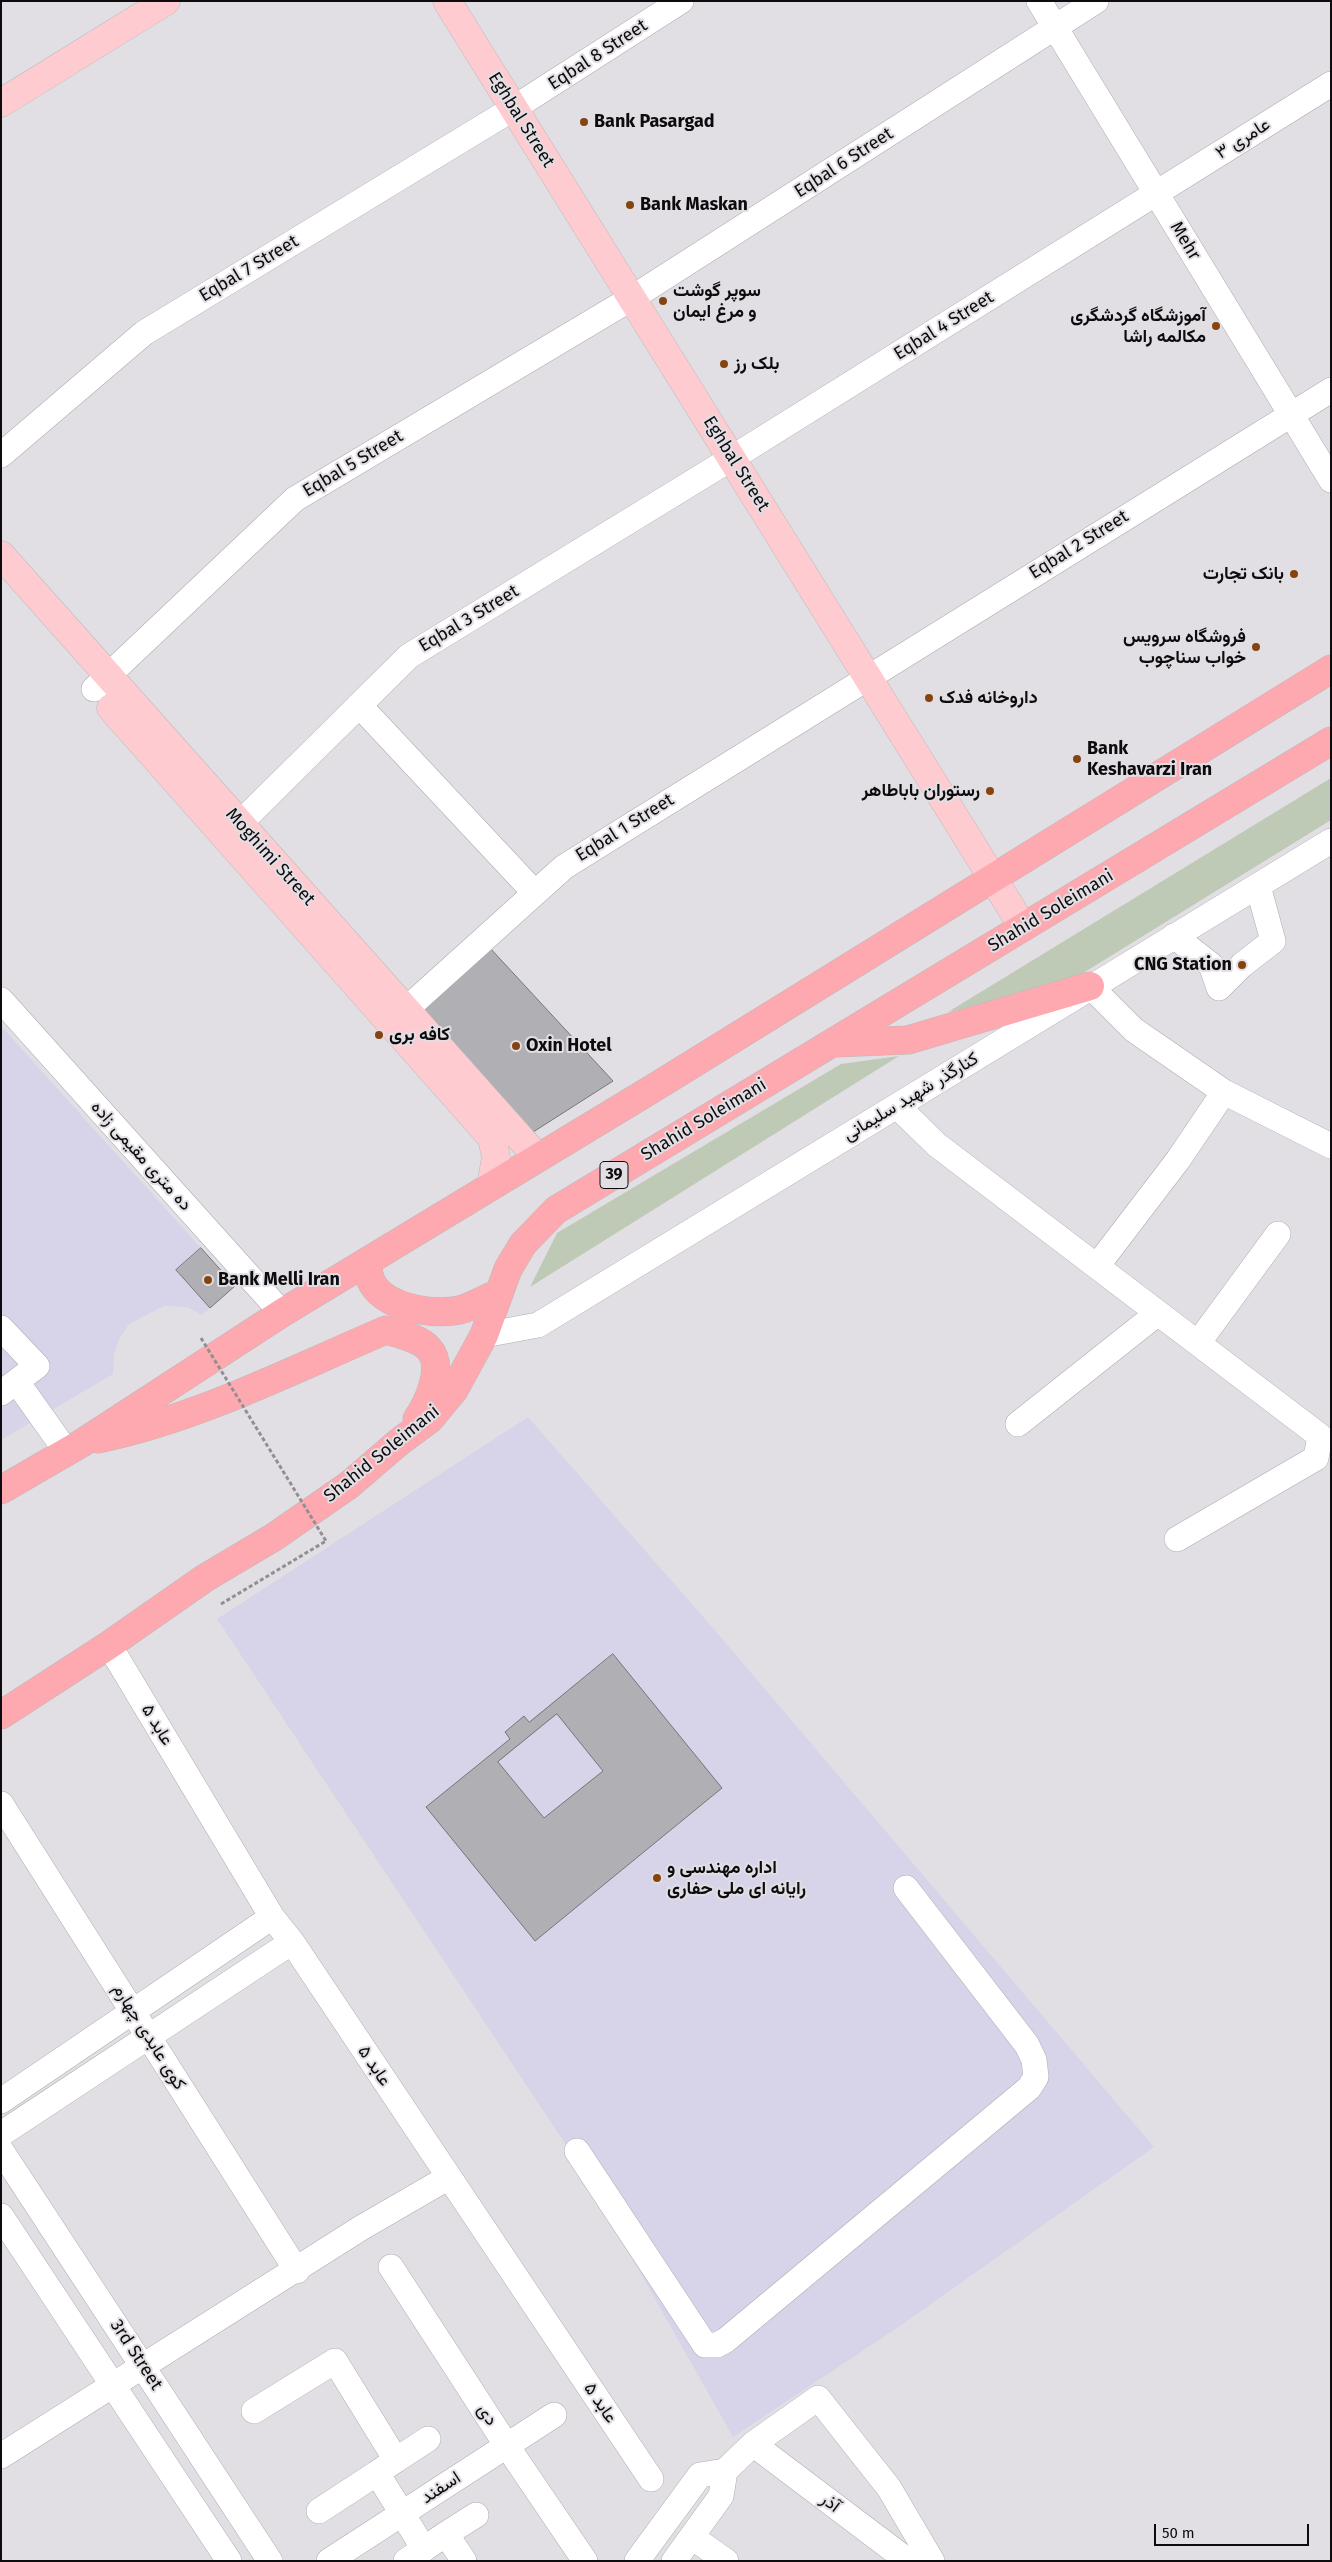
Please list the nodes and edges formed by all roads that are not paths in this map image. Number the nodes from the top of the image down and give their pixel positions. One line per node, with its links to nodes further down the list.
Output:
1 (166, 1): 8 (main road)
2 (447, 1): 9 (main road, Eghbal Street)
3 (682, 1): 9 (street, Eqbal 8 Street)
4 (1039, 1): 6 (street, Mehr)
5 (1096, 1): 6 (street, Eqbal 6 Street)
6 (1055, 28): 10 (street, Mehr); 11 (street, Eqbal 6 Street)
7 (1331, 84): 10 (street, عامری ۳)
8 (1, 103)
9 (514, 108): 11 (main road, Eghbal Street); 14 (street, Eqbal 7 Street)
10 (1156, 193): 13 (street, Mehr); 15 (street, Eqbal 4 Street)
11 (632, 298): 15 (main road, Eghbal Street); 21 (street, Eqbal 5 Street)
12 (1331, 390): 13 (street, Eqbal 2 Street)
13 (1291, 415): 16 (street, Mehr); 20 (street, Eqbal 2 Street)
14 (1, 455)
15 (732, 458): 20 (main road, Eghbal Street); 22 (street, Eqbal 3 Street)
16 (1331, 480)
17 (1, 555): 21 (main road, Moghimi Street)
18 (1, 583): 21 (main road, Moghimi Street)
19 (1331, 670): 26 (highway)
20 (867, 676): 26 (main road, Eghbal Street); 28 (street, Eqbal 1 Street)
21 (102, 683): 24 (main road, Moghimi Street)
22 (359, 705): 24 (street, Eqbal 3 Street); 28 (street)
23 (1331, 742): 29 (highway, Shahid Soleimani / 39)
24 (234, 831): 33 (main road, Moghimi Street)
25 (1331, 841): 27 (street, کنارگذر شهید سلیمانی)
26 (993, 878): 29 (main road, Eghbal Street); 38 (highway)
27 (1258, 886): 30 (street, کنارگذر شهید سلیمانی); 30 (street)
28 (535, 893): 33 (street, Eqbal 1 Street)
29 (1023, 927): 34 (highway, Shahid Soleimani / 39)
30 (1174, 936): 31 (street, کنارگذر شهید سلیمانی)
31 (1090, 986): 34 (highway); 35 (street); 36 (street, کنارگذر شهید سلیمانی)
32 (1, 1000): 44 (street, ده متری مقیمی زاده)
33 (398, 1017): 38 (main road, Moghimi Street); 39 (main road, Moghimi Street)
34 (832, 1043): 43 (highway, Shahid Soleimani / 39)
35 (1224, 1092): 37 (street); 42 (street)
36 (897, 1106): 42 (street); 47 (street, کنارگذر شهید سلیمانی)
37 (1331, 1146)
38 (538, 1158): 39 (highway)
39 (492, 1186): 41 (highway)
40 (1278, 1234): 48 (street)
41 (369, 1260): 43 (highway); 44 (highway)
42 (1097, 1266): 45 (street)
43 (499, 1293): 47 (highway, Shahid Soleimani / 39)
44 (282, 1313): 52 (highway)
45 (1158, 1313): 48 (street); 50 (street)
46 (1, 1328): 49 (street)
47 (484, 1335): 51 (highway, Shahid Soleimani / 39)
48 (1198, 1343): 54 (street)
49 (6, 1387): 52 (street)
50 (1018, 1424)
51 (399, 1442): 52 (highway); 55 (highway, Shahid Soleimani / 39)
52 (74, 1447): 53 (highway)
53 (1, 1490)
54 (1177, 1539)
55 (109, 1645): 56 (highway, Shahid Soleimani / 39); 59 (street, عابد ۵)
56 (1, 1715)
57 (1, 1804): 61 (street, کوی عابدی چهارم)
58 (906, 1888): 66 (street)
59 (272, 1918): 60 (street, عابد ۵); 61 (street)
60 (292, 1942): 62 (street); 67 (street, عابد ۵)
61 (133, 2012): 62 (street, کوی عابدی چهارم); 63 (street)
62 (149, 2036): 64 (street); 70 (street, کوی عابدی چهارم)
63 (1, 2101)
64 (1, 2134)
65 (1, 2150): 71 (street, 3rd Street)
66 (577, 2152)
67 (449, 2177): 70 (street); 81 (street, عابد ۵)
68 (1, 2216): 72 (street, 3rd Street)
69 (391, 2268): 77 (street, دی)
70 (297, 2270): 71 (street)
71 (142, 2366): 72 (street); 89 (street, 3rd Street)
72 (113, 2385): 78 (street); 88 (street, 3rd Street)
73 (254, 2411): 79 (street)
74 (554, 2415): 77 (street, اسفند)
75 (428, 2439): 79 (street)
76 (753, 2444): 80 (street); 96 (street, آذر); 97 (street)
77 (506, 2446): 83 (street, اسفند); 92 (street, دی)
78 (1, 2456)
79 (387, 2467): 82 (street); 83 (street)
80 (725, 2471): 86 (street); 93 (street)
81 (651, 2479)
82 (319, 2511)
83 (402, 2513): 87 (street); 90 (street, اسفند)
84 (476, 2514): 85 (street)
85 (446, 2534): 87 (street); 91 (street)
86 (692, 2536): 94 (street); 95 (street)
87 (415, 2555)
88 (229, 2561)
89 (270, 2561)
90 (329, 2561)
91 (464, 2561)
92 (585, 2561)
93 (637, 2561)
94 (674, 2561)
95 (726, 2561)
96 (908, 2561)
97 (932, 2561)

